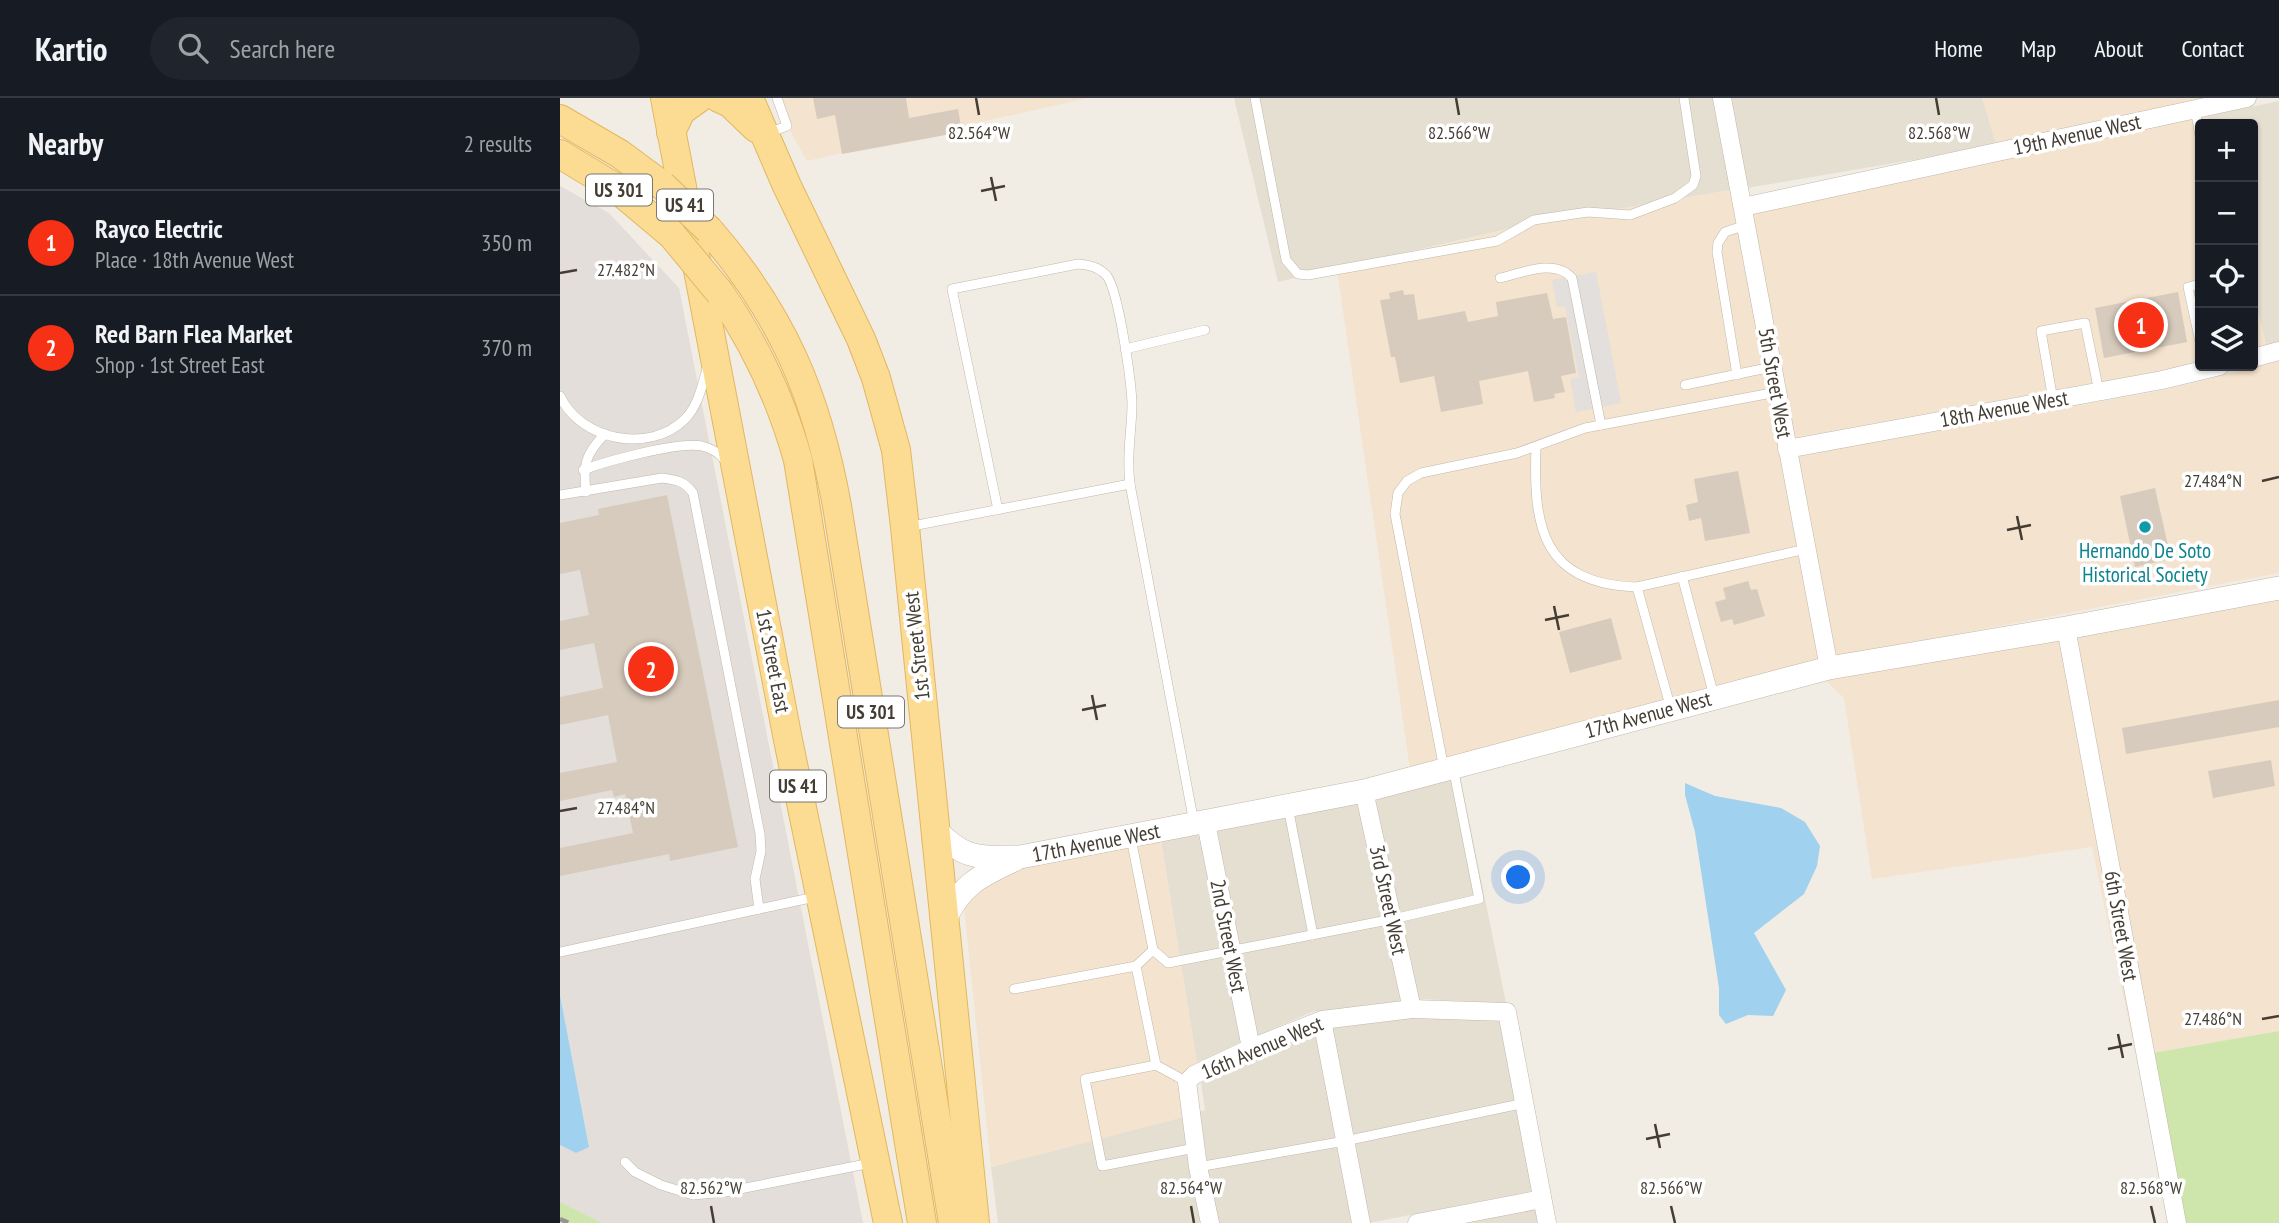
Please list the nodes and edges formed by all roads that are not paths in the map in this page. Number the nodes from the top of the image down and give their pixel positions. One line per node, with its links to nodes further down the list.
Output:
1 (665, 98): 14 (main road, 1st Street East / US 41)
2 (699, 98): 14 (main road)
3 (719, 98): 15 (main road)
4 (749, 98): 15 (main road, 1st Street West)
5 (778, 98): 15 (lane)
6 (1255, 98): 7 (lane)
7 (1684, 98)
8 (1722, 98): 17 (street, 5th Street West)
9 (2247, 98): 10 (street, 19th Avenue West)
10 (2219, 101): 11 (street, 19th Avenue West)
11 (2195, 109): 13 (lane); 17 (street, 19th Avenue West)
12 (560, 119): 85 (main road, US 301, bridge)
13 (2197, 119)
14 (671, 132): 23 (main road, 1st Street East / US 41)
15 (764, 135): 45 (main road, 1st Street West)
16 (560, 153): 84 (main road, US 301, bridge)
17 (1742, 207): 18 (street, 5th Street West)
18 (1746, 225): 27 (street, 5th Street West); 29 (lane)
19 (1500, 278): 35 (lane)
20 (2195, 285): 21 (lane)
21 (2195, 319)
22 (1205, 330): 24 (lane)
23 (712, 349): 36 (lane); 40 (main road, 1st Street East / US 41)
24 (1125, 349): 41 (lane); 44 (lane)
25 (2279, 351): 26 (street)
26 (2258, 357)
27 (1772, 367): 29 (lane); 31 (street, 5th Street West)
28 (2199, 371): 32 (street, 18th Avenue West)
29 (1737, 374): 30 (lane)
30 (1685, 386)
31 (1777, 392): 35 (lane); 38 (street, 5th Street West)
32 (2099, 392): 34 (street, 18th Avenue West); 34 (lane)
33 (560, 396): 36 (lane)
34 (2053, 400): 38 (street, 18th Avenue West)
35 (1601, 425): 37 (lane)
36 (605, 434): 39 (lane)
37 (1536, 447): 48 (lane); 54 (lane)
38 (1787, 449): 46 (street, 5th Street West)
39 (583, 470): 40 (lane); 42 (lane)
40 (736, 471): 61 (main road, 1st Street East / US 41)
41 (1130, 484): 44 (lane); 57 (lane)
42 (586, 492): 43 (lane); 62 (lane)
43 (560, 495)
44 (998, 510): 45 (lane)
45 (905, 527): 58 (main road, 1st Street West)
46 (1806, 550): 47 (lane); 51 (street, 5th Street West)
47 (1682, 576): 48 (lane); 52 (lane)
48 (1637, 587): 53 (lane)
49 (2279, 587): 50 (street, 17th Avenue West)
50 (2066, 628): 51 (street, 17th Avenue West); 91 (street, 6th Street West)
51 (1829, 667): 52 (street, 17th Avenue West)
52 (1714, 698): 53 (street, 17th Avenue West)
53 (1671, 709): 54 (street, 17th Avenue West)
54 (1449, 768): 55 (street, 17th Avenue West); 63 (lane)
55 (1364, 791): 56 (street, 17th Avenue West); 63 (street, 3rd Street West)
56 (1288, 807): 57 (street, 17th Avenue West); 65 (lane)
57 (1200, 824): 59 (street, 17th Avenue West); 67 (street, 2nd Street West)
58 (935, 829): 60 (street, 17th Avenue West); 64 (main road, 1st Street West)
59 (1131, 836): 60 (street, 17th Avenue West); 66 (lane)
60 (1020, 857): 64 (street, 17th Avenue West)
61 (821, 895): 62 (lane); 80 (main road, 1st Street East / US 41)
62 (759, 909): 68 (lane)
63 (1392, 919): 65 (lane); 71 (street, 3rd Street West)
64 (944, 921): 86 (main road, 1st Street West)
65 (1313, 935): 67 (lane)
66 (1153, 950): 67 (lane); 69 (lane)
67 (1231, 951): 73 (street, 2nd Street West)
68 (560, 952)
69 (1136, 966): 70 (lane); 74 (lane)
70 (1014, 989)
71 (1412, 1009): 72 (street, 16th Avenue West); 76 (street, 16th Avenue West)
72 (1322, 1020): 73 (street, 16th Avenue West); 77 (street)
73 (1251, 1048): 75 (street, 16th Avenue West)
74 (1156, 1065): 75 (lane); 78 (lane)
75 (1187, 1083): 78 (street)
76 (1525, 1104): 77 (lane); 82 (street)
77 (1345, 1140): 81 (lane); 88 (street)
78 (1195, 1148): 81 (street)
79 (625, 1162): 80 (lane)
80 (876, 1162): 83 (main road, 1st Street East / US 41)
81 (1198, 1167): 87 (street)
82 (1542, 1199): 89 (street); 90 (street)
83 (888, 1223)
84 (922, 1223)
85 (953, 1223)
86 (975, 1223)
87 (1210, 1223)
88 (1361, 1223)
89 (1417, 1223)
90 (1547, 1223)
91 (2177, 1223)

